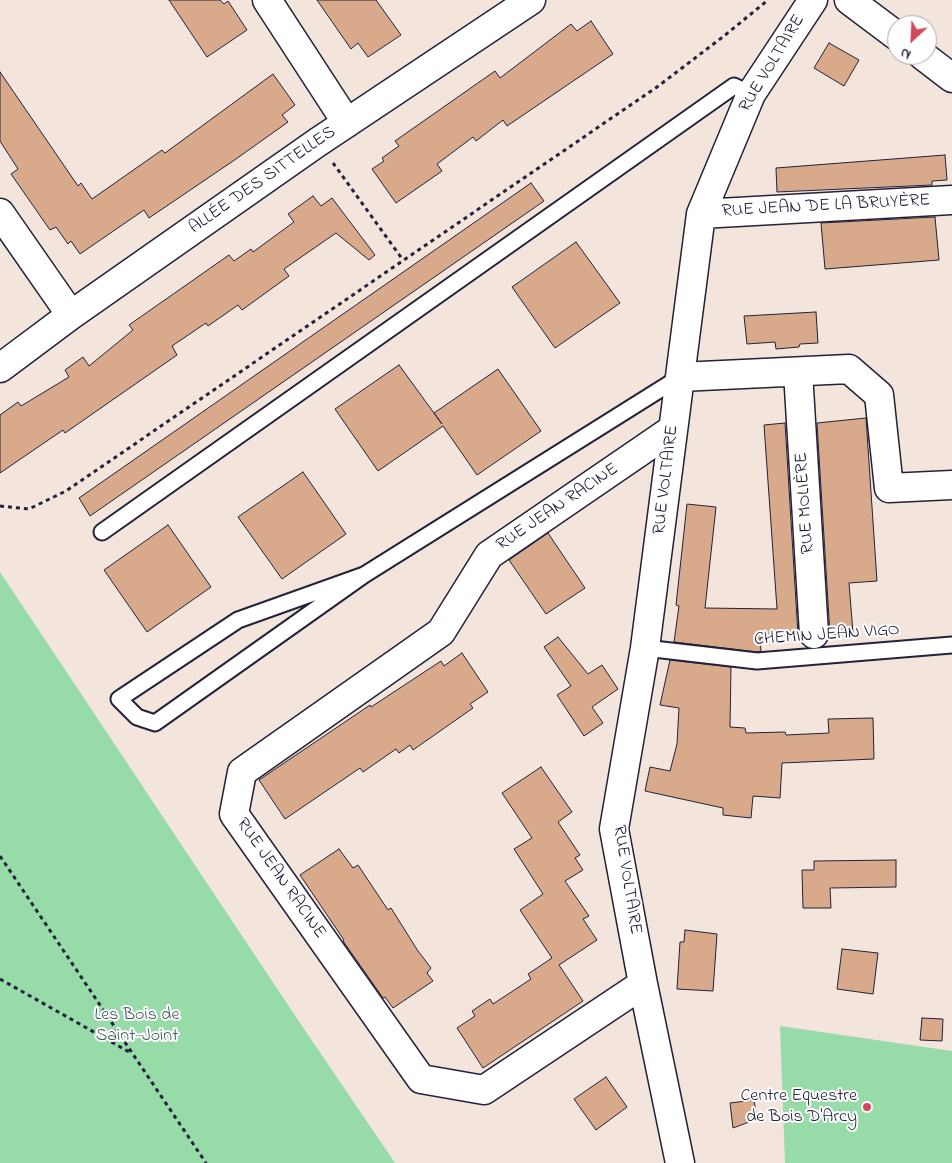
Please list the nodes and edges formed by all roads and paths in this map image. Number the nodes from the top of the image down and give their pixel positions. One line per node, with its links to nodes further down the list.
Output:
1 (267, 0): 10 (street)
2 (531, 0): 10 (street, ALLÉE DES SITTELLES)
3 (768, 0): 15 (path)
4 (813, 0): 9 (street, RUE VOLTAIRE)
5 (849, 0): 6 (street)
6 (887, 28)
7 (935, 65): 8 (street)
8 (952, 78)
9 (751, 94): 14 (street, RUE VOLTAIRE); 23 (lane)
10 (347, 123): 11 (street, ALLÉE DES SITTELLES)
11 (318, 142): 15 (path); 16 (street, ALLÉE DES SITTELLES)
12 (952, 200): 14 (street, RUE JEAN DE LA BRUYÈRE)
13 (0, 213): 16 (street)
14 (701, 214): 19 (street, RUE VOLTAIRE)
15 (404, 260): 22 (path)
16 (71, 315): 17 (street, ALLÉE DES SITTELLES)
17 (0, 368)
18 (798, 372): 19 (street); 21 (street); 25 (street, RUE MOLIÈRE)
19 (680, 377): 20 (street, RUE VOLTAIRE); 24 (lane)
20 (673, 429): 27 (street, RUE VOLTAIRE); 30 (street, RUE JEAN RACINE)
21 (952, 485)
22 (0, 506)
23 (102, 532)
24 (364, 575): 24 (lane)
25 (814, 634)
26 (952, 645): 27 (lane, CHEMIN JEAN VIGO)
27 (645, 648): 30 (street, RUE VOLTAIRE)
28 (0, 856): 31 (path)
29 (0, 979): 31 (path)
30 (643, 984): 33 (street, RUE VOLTAIRE)
31 (132, 1053): 32 (path)
32 (206, 1163)
33 (680, 1163)

